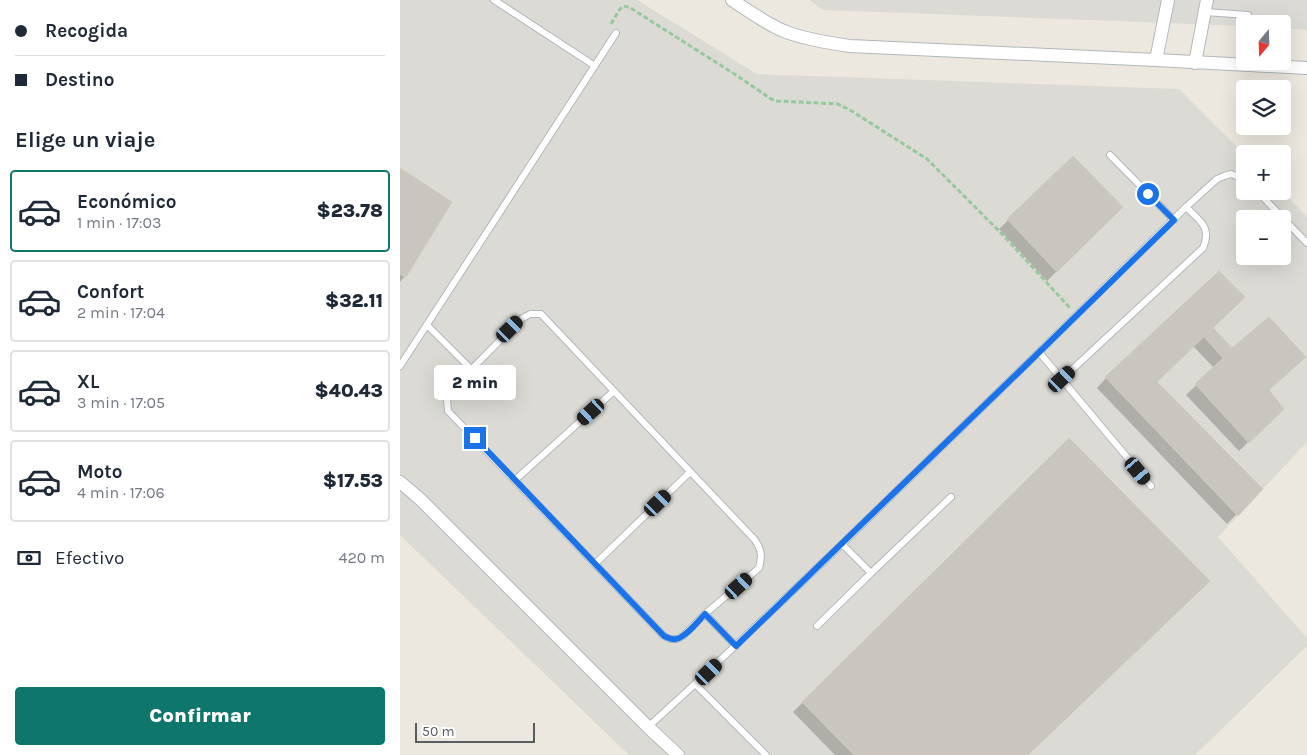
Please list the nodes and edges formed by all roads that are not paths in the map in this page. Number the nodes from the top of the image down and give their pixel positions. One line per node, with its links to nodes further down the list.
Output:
1 (494, 0): 9 (lane)
2 (732, 0): 7 (street)
3 (1168, 0): 7 (street)
4 (1206, 6): 5 (lane); 8 (street)
5 (1248, 15)
6 (616, 33): 9 (lane)
7 (1156, 60): 8 (street)
8 (1195, 63): 10 (street)
9 (595, 66): 17 (lane)
10 (1307, 68)
11 (1110, 155): 15 (lane)
12 (1236, 176): 14 (lane)
13 (1266, 200): 16 (lane)
14 (1186, 207): 15 (lane); 21 (lane)
15 (1174, 220): 18 (lane)
16 (1307, 243)
17 (427, 325): 19 (lane); 20 (lane)
18 (1039, 352): 21 (lane); 28 (lane)
19 (400, 366)
20 (471, 369): 22 (lane); 24 (lane)
21 (1062, 379): 26 (lane)
22 (614, 391): 23 (lane); 24 (lane)
23 (690, 472): 29 (lane); 31 (lane)
24 (515, 480): 29 (lane)
25 (400, 482): 35 (street)
26 (1150, 486)
27 (951, 497): 30 (lane)
28 (842, 544): 30 (lane); 33 (lane)
29 (595, 564): 31 (lane)
30 (870, 573): 32 (lane)
31 (705, 614): 33 (lane)
32 (817, 626)
33 (736, 646): 34 (lane)
34 (695, 684): 35 (lane); 37 (lane)
35 (648, 727): 36 (street)
36 (678, 755)
37 (766, 755)

